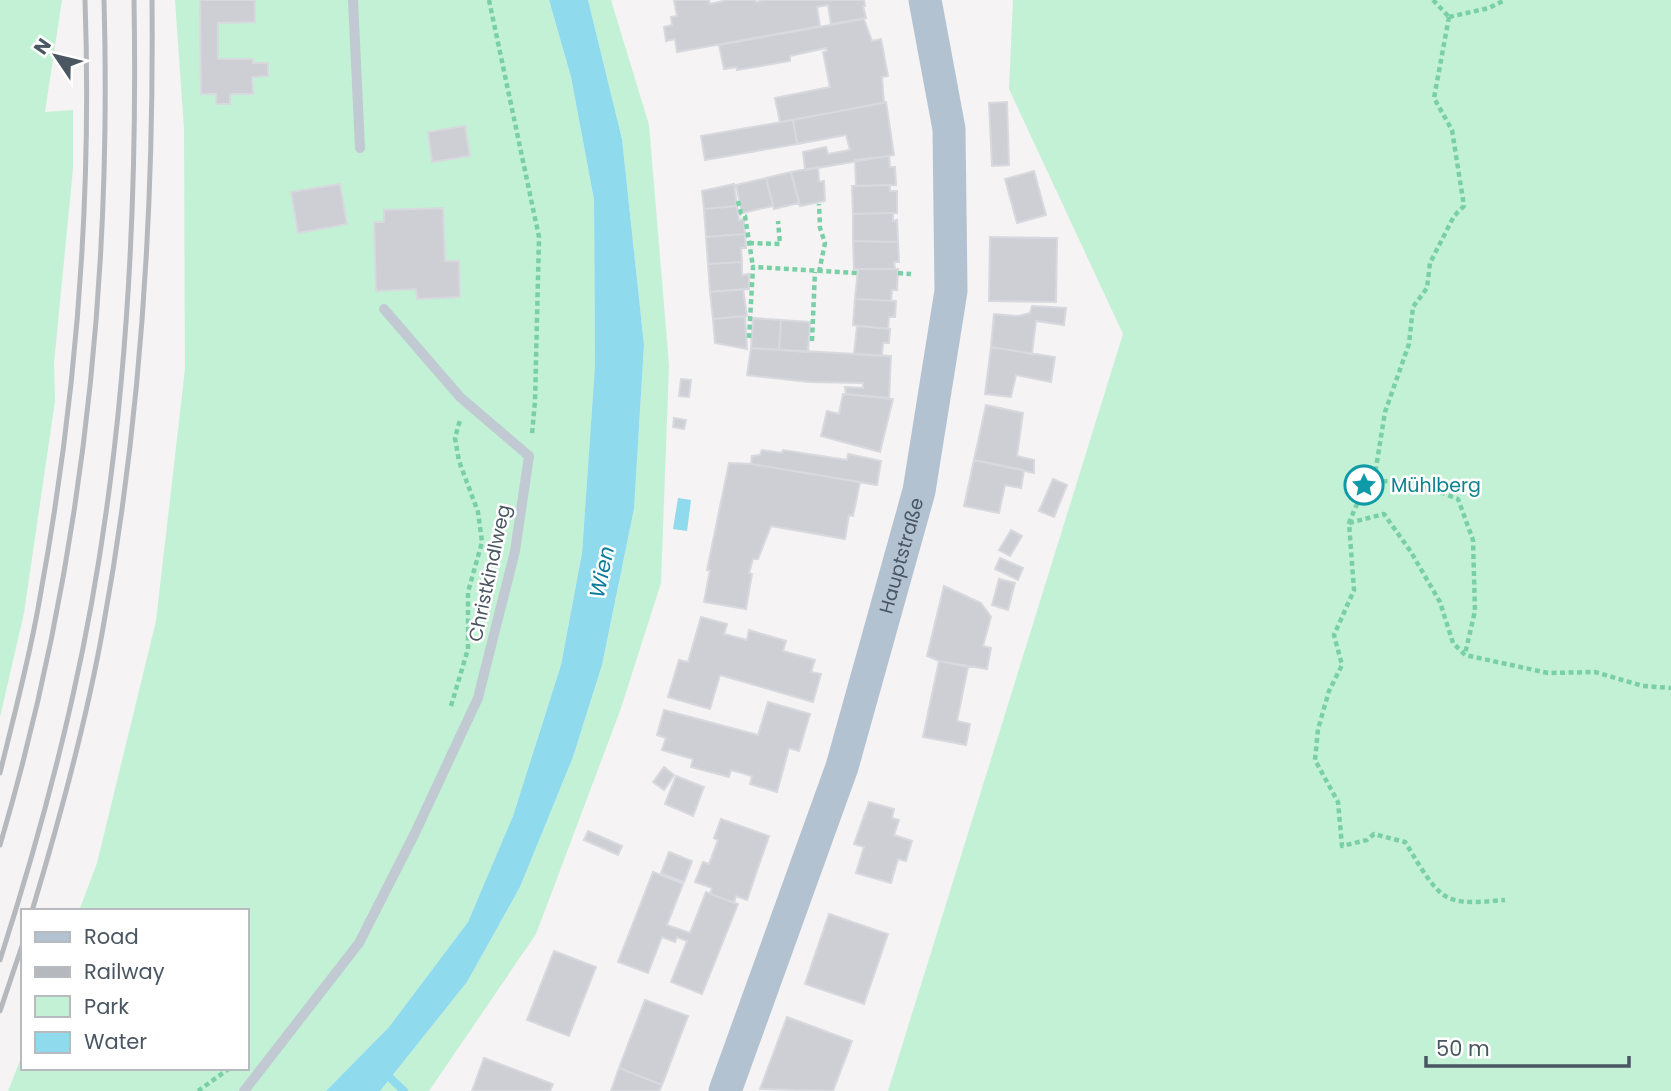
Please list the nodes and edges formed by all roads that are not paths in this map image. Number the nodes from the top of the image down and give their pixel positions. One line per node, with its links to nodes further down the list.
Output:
1 (353, 0): 3 (lane)
2 (925, 0): 6 (main road, Hauptstraße)
3 (360, 148)
4 (384, 309): 5 (lane, Christkindlweg)
5 (244, 1091)
6 (725, 1091)

